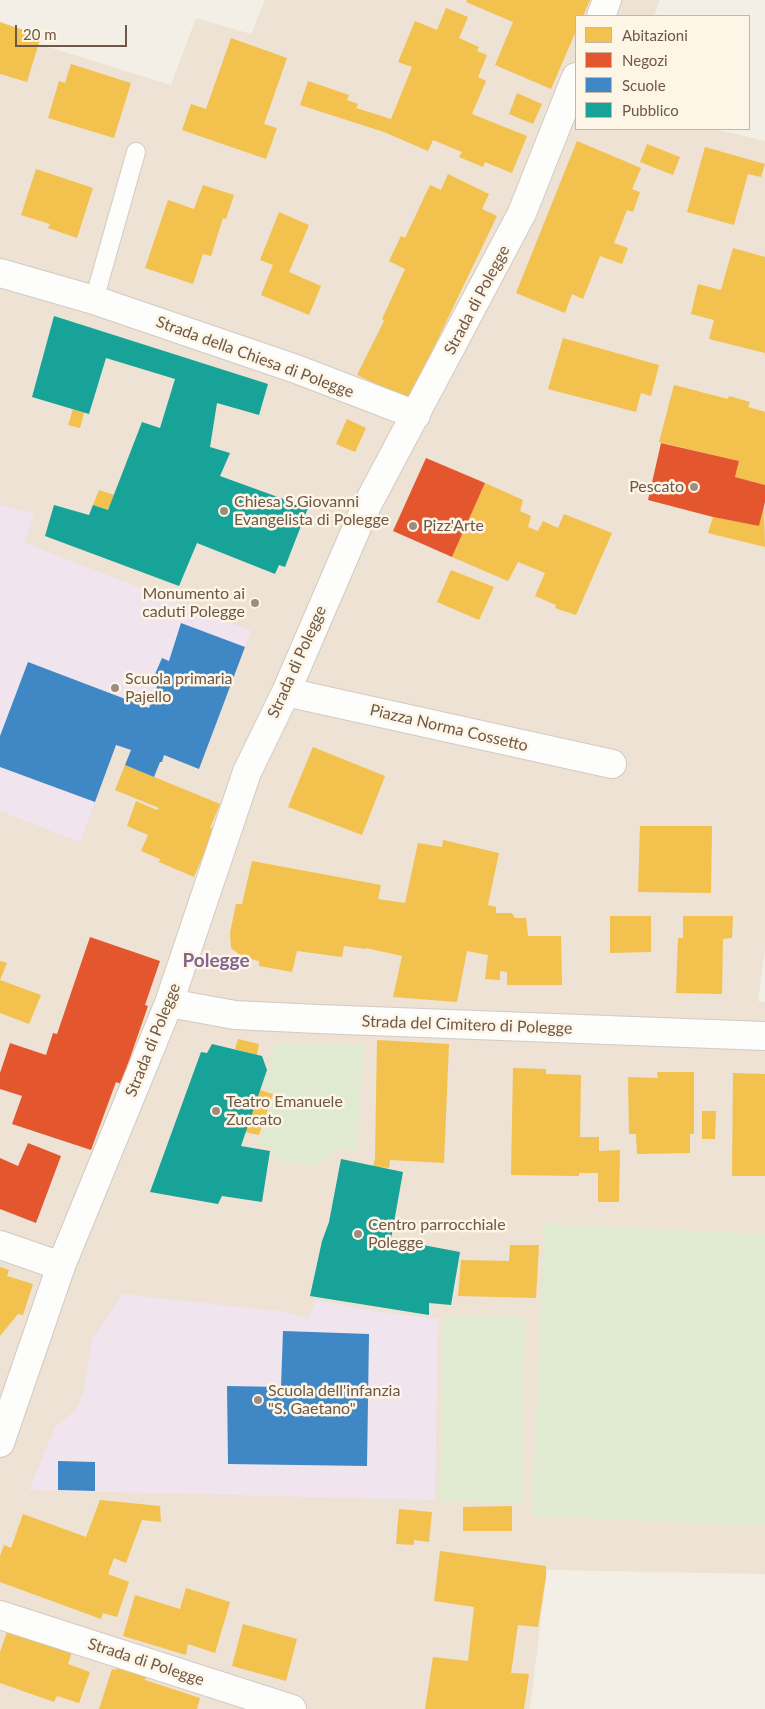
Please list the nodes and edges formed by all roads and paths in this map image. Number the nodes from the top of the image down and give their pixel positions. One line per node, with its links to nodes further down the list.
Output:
1 (607, 0): 2 (street)
2 (601, 15)
3 (575, 80): 7 (street, Strada di Polegge)
4 (136, 152): 6 (lane)
5 (0, 273): 6 (street, Strada della Chiesa di Polegge)
6 (94, 300): 7 (street, Strada della Chiesa di Polegge)
7 (416, 415): 8 (street, Strada di Polegge)
8 (286, 692): 9 (street, Piazza Norma Cossetto); 10 (street, Strada di Polegge)
9 (612, 764)
10 (170, 1004): 11 (street, Strada del Cimitero di Polegge); 13 (street, Strada di Polegge)
11 (765, 1036)
12 (0, 1245): 13 (street)
13 (61, 1266): 14 (street, Strada di Polegge)
14 (0, 1442)
15 (0, 1615): 16 (street, Strada di Polegge)
16 (292, 1709)

